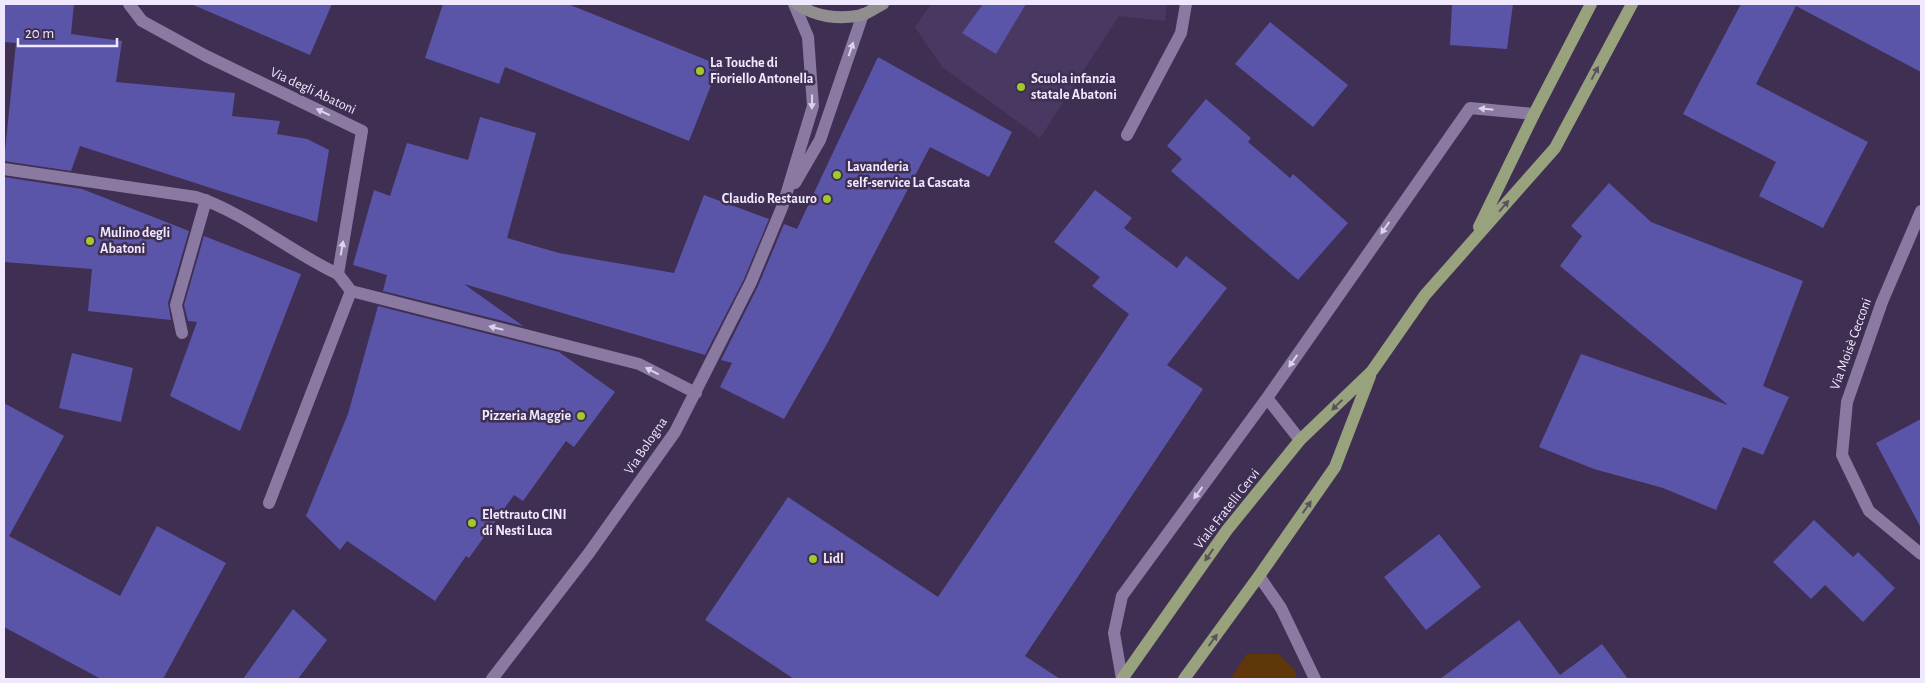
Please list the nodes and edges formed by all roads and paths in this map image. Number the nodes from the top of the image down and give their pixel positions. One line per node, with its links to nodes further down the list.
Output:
1 (129, 4): 15 (street, Via degli Abatoni, one-way to 1)
2 (795, 4): 7 (main road); 12 (street, one-way to 12)
3 (883, 4): 7 (main road)
4 (1186, 4): 9 (street)
5 (1591, 4): 8 (main road)
6 (1632, 4): 14 (main road, Viale Fratelli Cervi, one-way to 6)
7 (863, 14): 12 (street, one-way to 7)
8 (1534, 114): 14 (main road); 20 (street, one-way to 20)
9 (1127, 135)
10 (4, 169): 11 (street)
11 (206, 200): 15 (street); 17 (street)
12 (783, 205): 19 (street, Via Bologna)
13 (1921, 211): 23 (street, Via Moisè Cecconi)
14 (1472, 243): 18 (main road, Viale Fratelli Cervi)
15 (338, 274): 16 (street)
16 (351, 291): 19 (street, one-way to 16); 22 (street)
17 (182, 333)
18 (1372, 371): 21 (main road, Viale Fratelli Cervi, one-way to 21); 24 (main road, Viale Fratelli Cervi, one-way to 18)
19 (696, 393): 25 (street, Via Bologna)
20 (1267, 398): 21 (street); 26 (street, one-way to 26)
21 (1300, 440): 26 (main road, Viale Fratelli Cervi, one-way to 26)
22 (269, 503)
23 (1921, 554)
24 (1259, 576): 27 (main road, Viale Fratelli Cervi, one-way to 24); 28 (street)
25 (492, 679)
26 (1122, 679)
27 (1184, 679)
28 (1315, 679)

